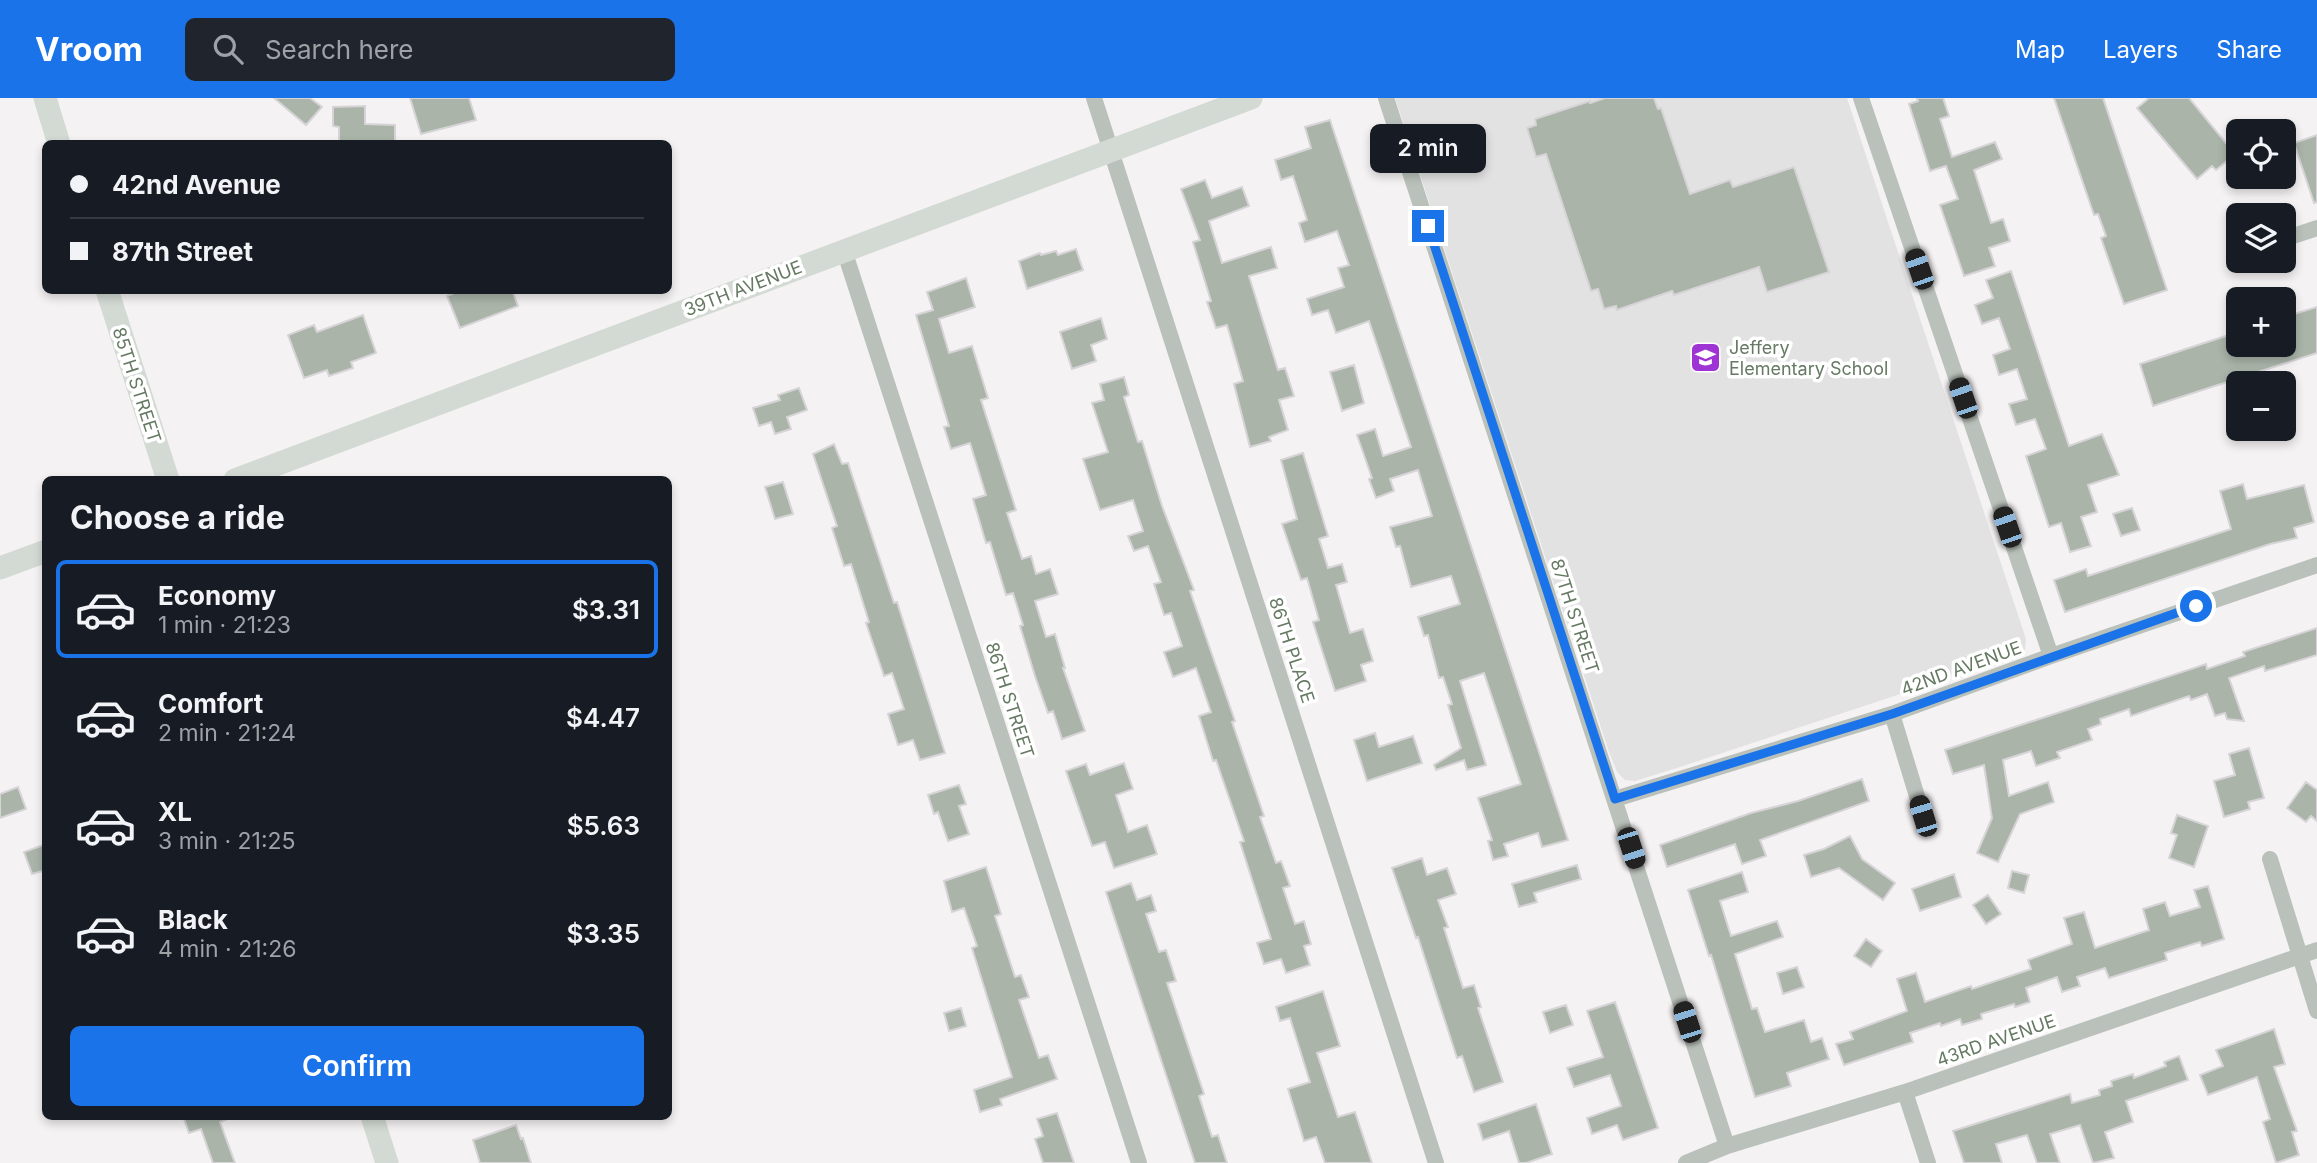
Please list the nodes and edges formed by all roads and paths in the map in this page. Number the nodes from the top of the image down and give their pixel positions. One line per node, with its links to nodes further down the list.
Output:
1 (45, 98): 6 (main road)
2 (1094, 98): 7 (street, 86TH PLACE)
3 (1251, 98): 7 (main road, 39TH AVENUE)
4 (1386, 98): 19 (street, 87TH STREET)
5 (1861, 98): 17 (street)
6 (58, 140)
7 (1111, 149): 10 (main road, 39TH AVENUE); 29 (street, 86TH PLACE)
8 (2317, 229): 9 (street)
9 (2296, 235)
10 (844, 250): 13 (main road, 39TH AVENUE); 28 (street, 86TH STREET)
11 (108, 294): 12 (main road, 85TH STREET)
12 (167, 476)
13 (246, 476)
14 (42, 552): 16 (main road)
15 (2317, 565): 17 (street, 42ND AVENUE)
16 (0, 568)
17 (2051, 656): 18 (street, 42ND AVENUE)
18 (1892, 714): 19 (street, 42ND AVENUE); 20 (street)
19 (1615, 799): 26 (street, 87TH STREET)
20 (1923, 816)
21 (2270, 859): 22 (street)
22 (2309, 953): 23 (street); 24 (street, 43RD AVENUE)
23 (2317, 1011)
24 (1905, 1092): 26 (street, 43RD AVENUE); 31 (street)
25 (373, 1120): 27 (main road)
26 (1727, 1146): 30 (street, 43RD AVENUE)
27 (387, 1163)
28 (1139, 1163)
29 (1436, 1163)
30 (1686, 1163)
31 (1928, 1163)

